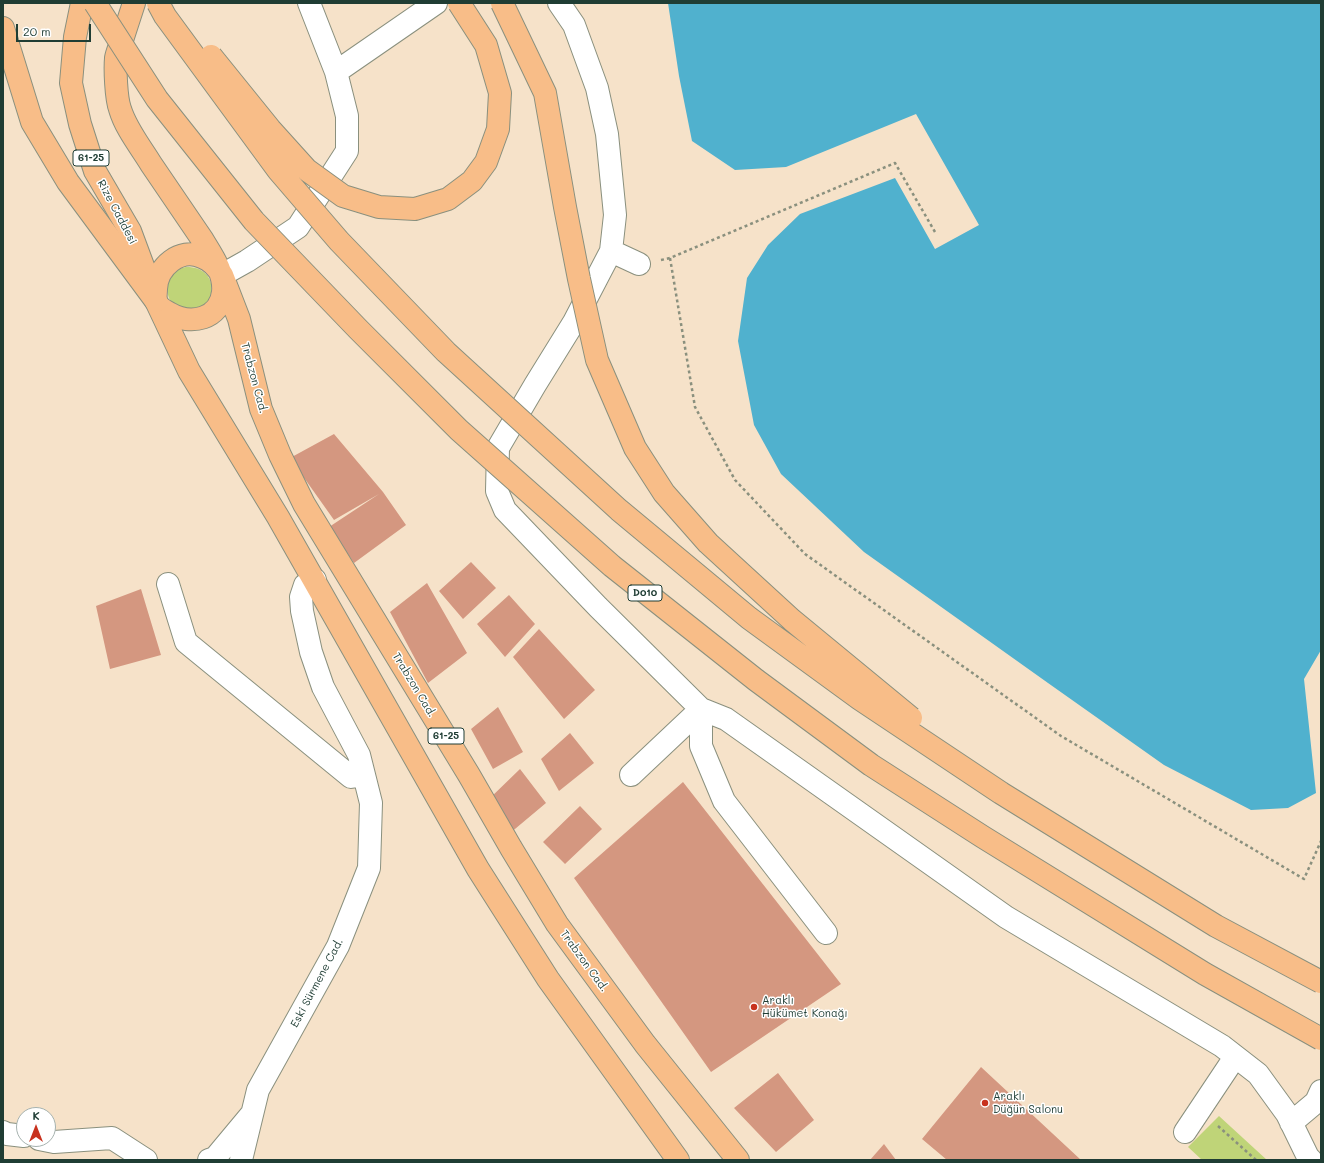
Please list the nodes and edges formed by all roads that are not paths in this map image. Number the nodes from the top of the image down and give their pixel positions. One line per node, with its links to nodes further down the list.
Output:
1 (82, 3): 16 (main road, Rize Caddesi / 61-25)
2 (95, 3): 25 (main road, D010, bridge)
3 (134, 3): 15 (main road, 61-25)
4 (158, 3): 22 (main road, bridge)
5 (169, 3): 8 (main road, bridge)
6 (309, 3): 12 (street)
7 (436, 3): 12 (street)
8 (459, 3)
9 (502, 3): 22 (main road, bridge)
10 (559, 3): 13 (street)
11 (3, 28): 16 (main road)
12 (336, 72): 15 (street)
13 (611, 251): 14 (street); 19 (street)
14 (639, 264)
15 (222, 275): 16 (main road); 16 (main road); 38 (main road, Trabzon Cad. / 61-25)
16 (156, 301): 17 (main road, 61-25)
17 (315, 580): 21 (street, Eski Sürmene Cad.); 37 (main road, 61-25)
18 (168, 584): 21 (street)
19 (701, 709): 20 (street); 23 (street); 26 (street)
20 (631, 775)
21 (364, 776): 28 (street, Eski Sürmene Cad.)
22 (1001, 793): 24 (main road, bridge)
23 (826, 933)
24 (1321, 982)
25 (1321, 1039)
26 (1235, 1057): 29 (street); 31 (street)
27 (1321, 1091): 29 (street)
28 (252, 1113): 35 (street); 36 (street, Eski Sürmene Cad.)
29 (1291, 1123): 39 (street)
30 (3, 1132): 32 (street)
31 (1185, 1132)
32 (16, 1135)
33 (56, 1142): 34 (street)
34 (146, 1160)
35 (209, 1160)
36 (241, 1160)
37 (678, 1160)
38 (738, 1160)
39 (1312, 1160)

